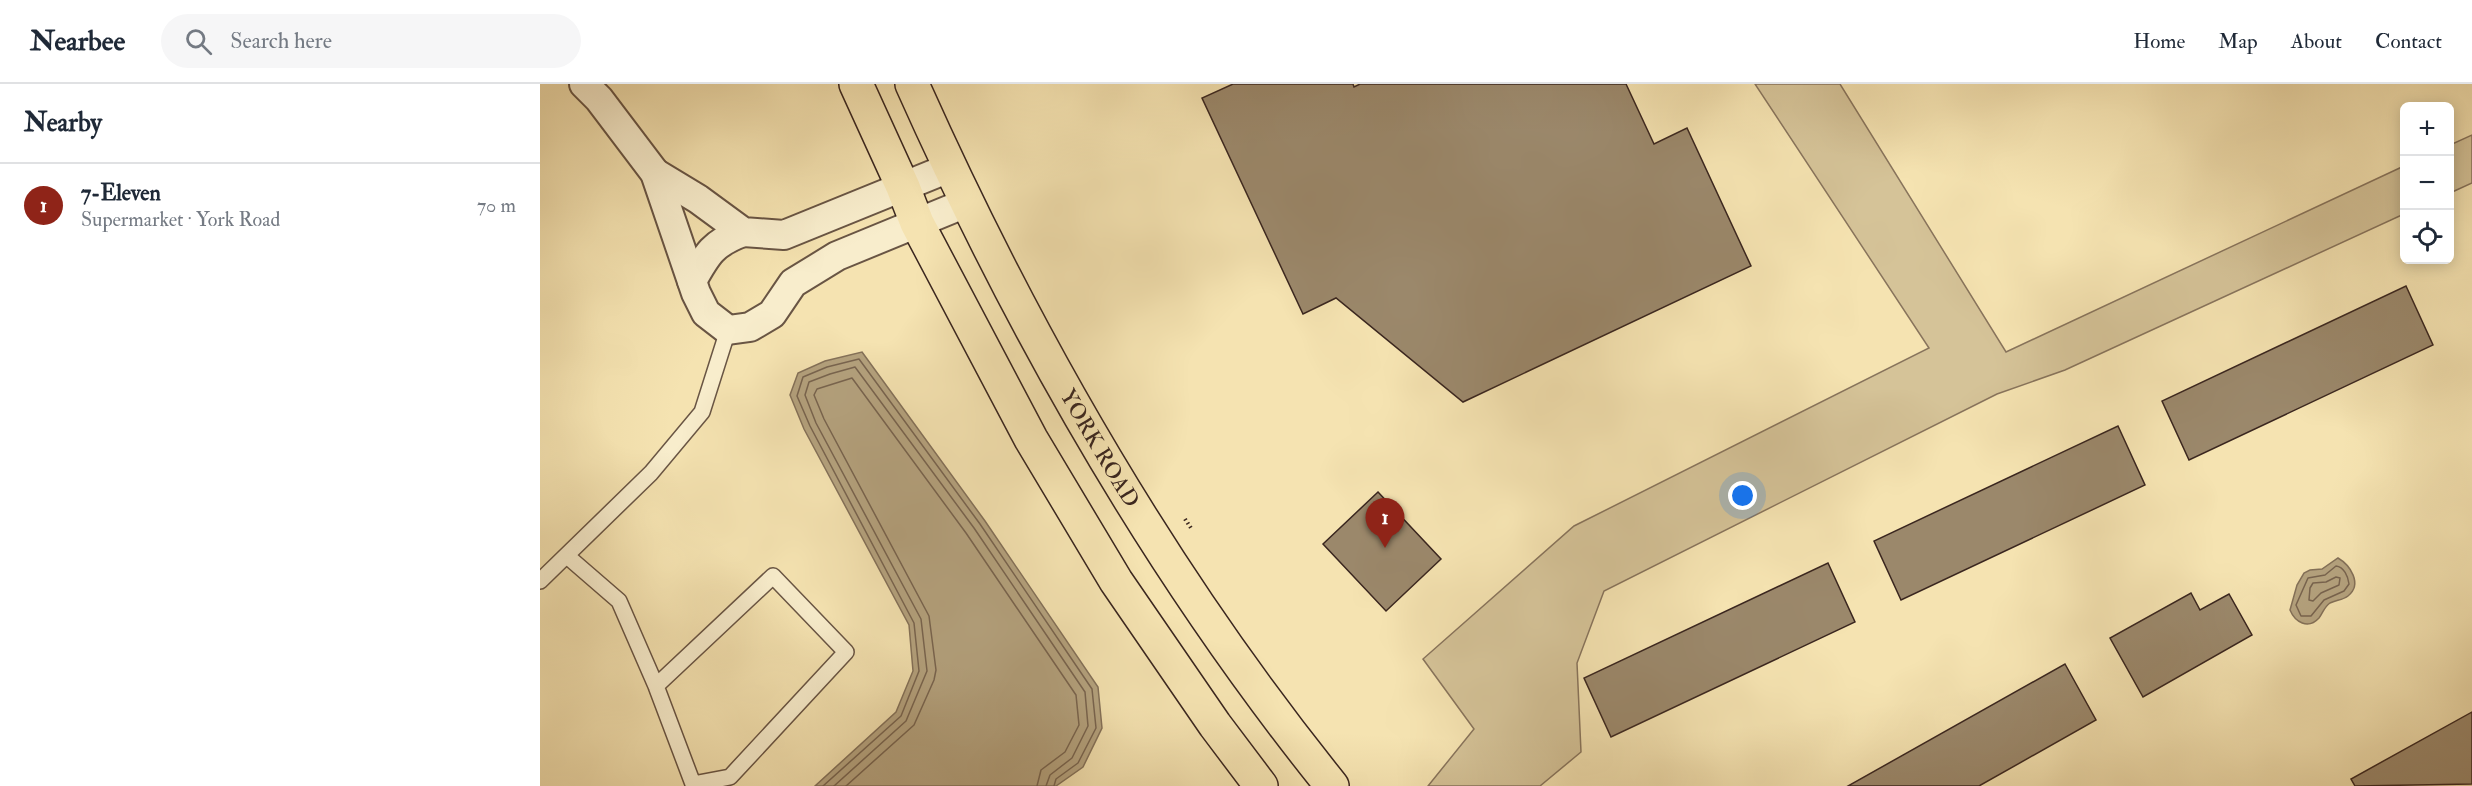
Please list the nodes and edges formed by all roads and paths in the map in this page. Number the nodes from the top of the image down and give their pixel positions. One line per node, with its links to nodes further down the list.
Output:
1 (584, 84): 5 (street)
2 (856, 84): 6 (highway)
3 (912, 84): 4 (highway, YORK ROAD)
4 (949, 168): 6 (street); 7 (highway, YORK ROAD)
5 (655, 173): 9 (street); 10 (street)
6 (903, 187): 8 (highway); 9 (street)
7 (966, 203): 8 (street); 16 (highway, YORK ROAD)
8 (917, 223): 11 (street); 15 (highway)
9 (743, 232): 10 (street)
10 (692, 281): 11 (street)
11 (728, 330): 12 (lane)
12 (567, 556): 13 (lane); 14 (lane)
13 (540, 580)
14 (656, 686): 14 (lane)
15 (1261, 786)
16 (1332, 786)

